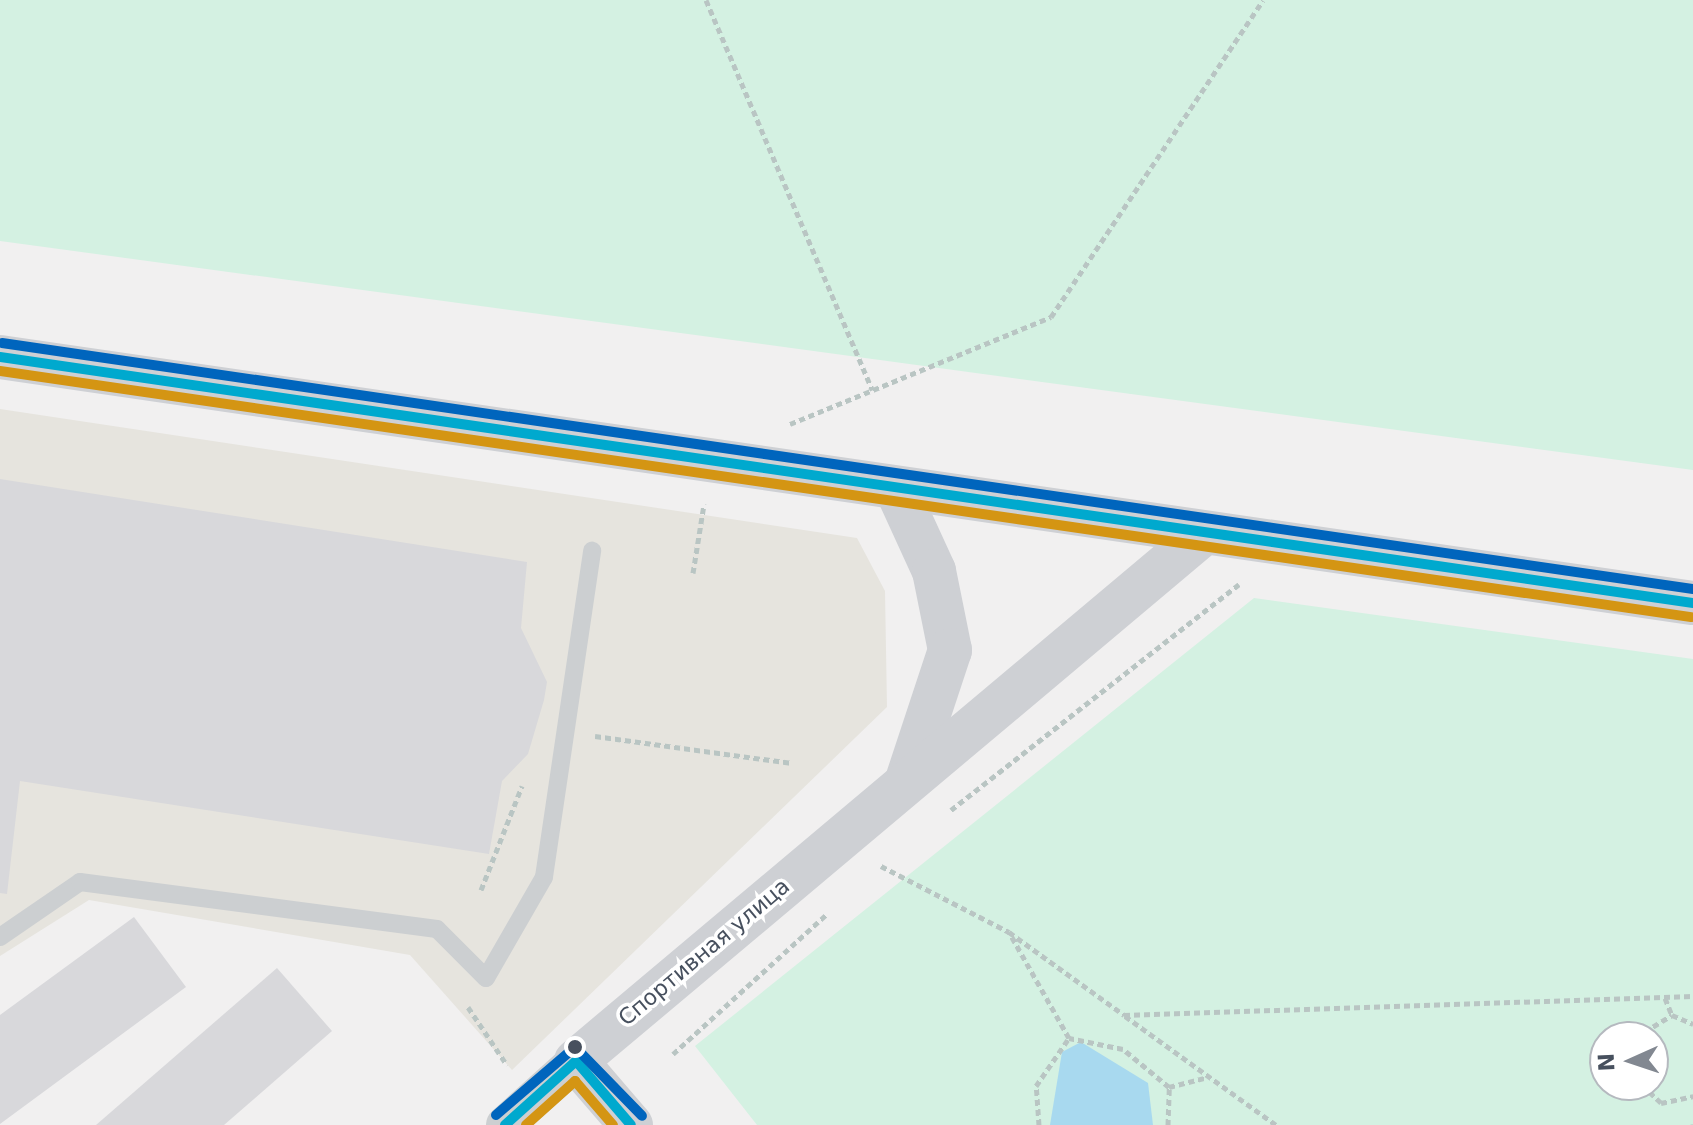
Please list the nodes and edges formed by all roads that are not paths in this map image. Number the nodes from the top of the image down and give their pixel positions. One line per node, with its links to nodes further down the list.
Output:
1 (0, 357): 2 (main road)
2 (896, 488): 3 (main road); 6 (main road)
3 (1203, 534): 5 (main road); 6 (main road, Спортивная улица)
4 (592, 551): 7 (lane)
5 (1693, 603)
6 (906, 783): 8 (main road, Спортивная улица)
7 (0, 937)
8 (576, 1061): 9 (street, Спортивная улица); 10 (main road)
9 (505, 1125)
10 (631, 1125)

